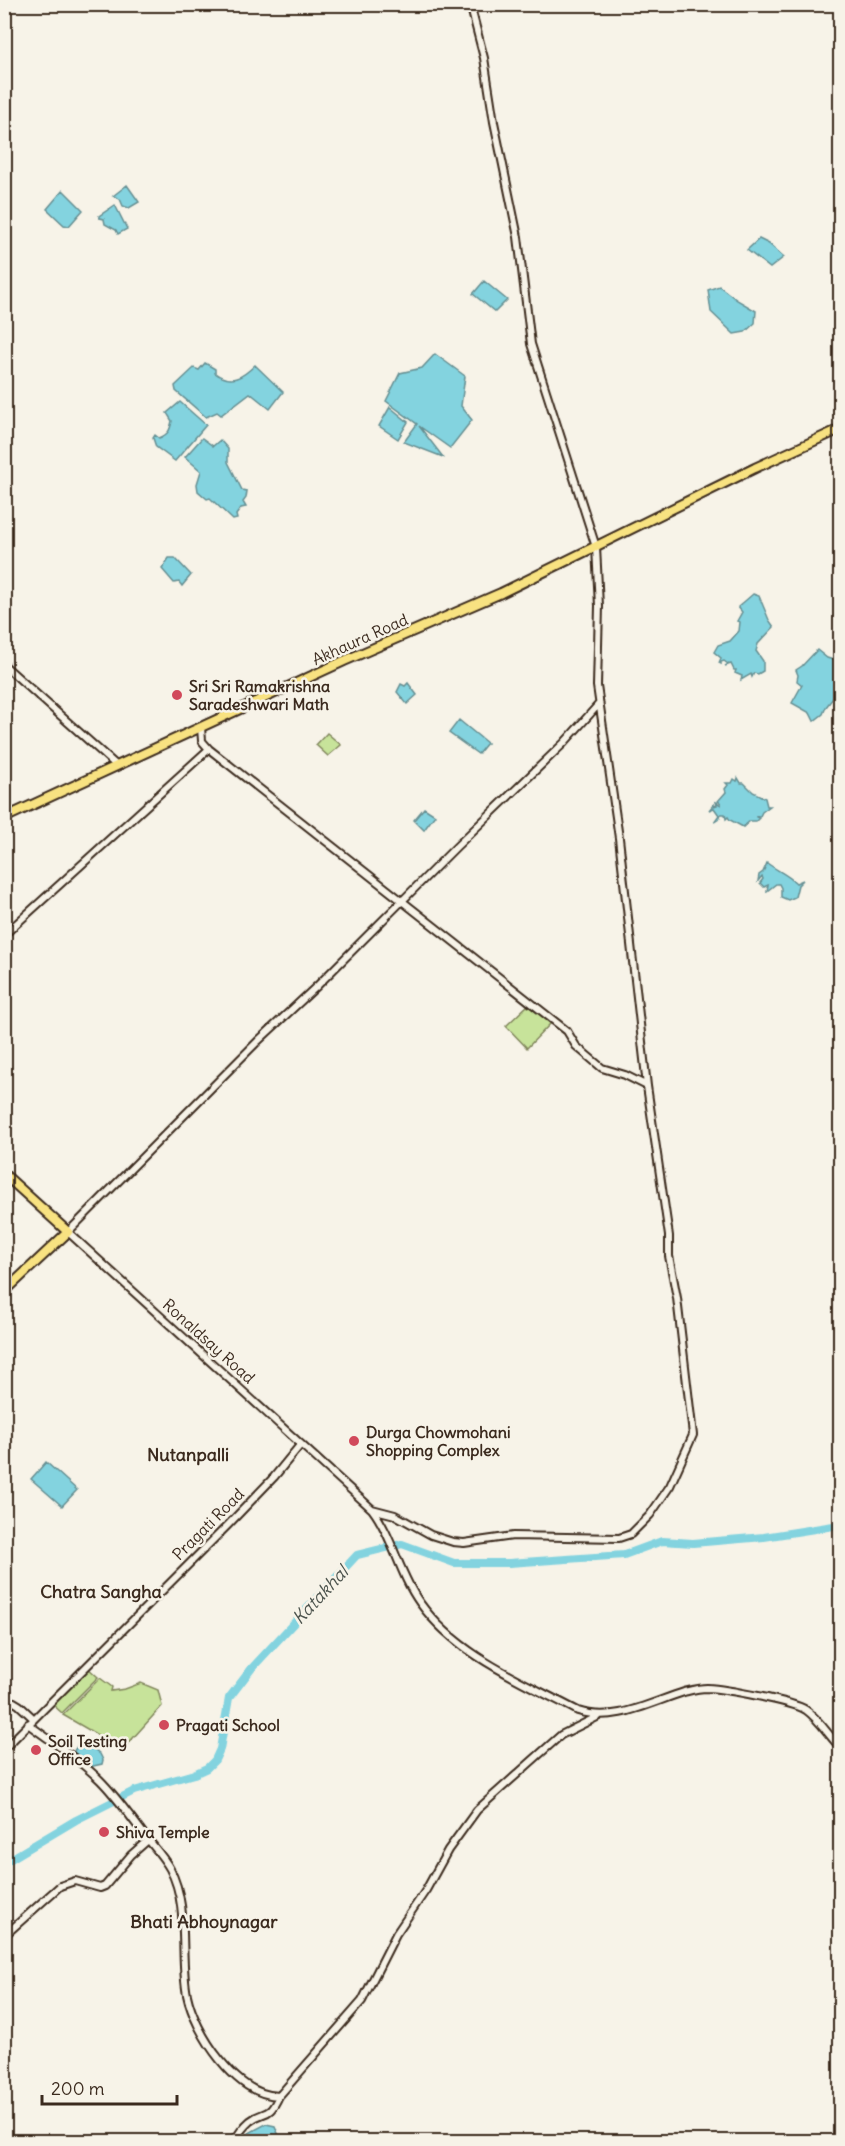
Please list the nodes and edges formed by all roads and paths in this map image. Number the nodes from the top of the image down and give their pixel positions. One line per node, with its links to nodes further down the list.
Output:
1 (470, 4): 3 (street)
2 (840, 429): 3 (main road, Akhaura Road)
3 (596, 547): 5 (street); 6 (main road, Akhaura Road)
4 (4, 665): 8 (street)
5 (599, 704): 10 (street); 12 (street)
6 (201, 727): 7 (street); 8 (main road, Akhaura Road)
7 (209, 748): 10 (street); 11 (street)
8 (117, 766): 9 (main road, Akhaura Road)
9 (4, 818)
10 (402, 901): 12 (street); 14 (street)
11 (4, 935)
12 (647, 1086): 17 (street)
13 (4, 1174): 14 (main road, Ronaldsay Road)
14 (68, 1232): 15 (main road); 16 (street, Ronaldsay Road)
15 (4, 1292)
16 (301, 1444): 17 (street, Ronaldsay Road); 20 (street, Pragati Road)
17 (372, 1509): 19 (street, Ronaldsay Road)
18 (4, 1696): 20 (street)
19 (599, 1716): 21 (street); 25 (street)
20 (31, 1721): 22 (street, Pragati Road); 23 (street)
21 (840, 1747)
22 (4, 1749)
23 (148, 1840): 24 (street); 25 (street)
24 (4, 1936)
25 (279, 2096): 26 (street)
26 (234, 2142)

